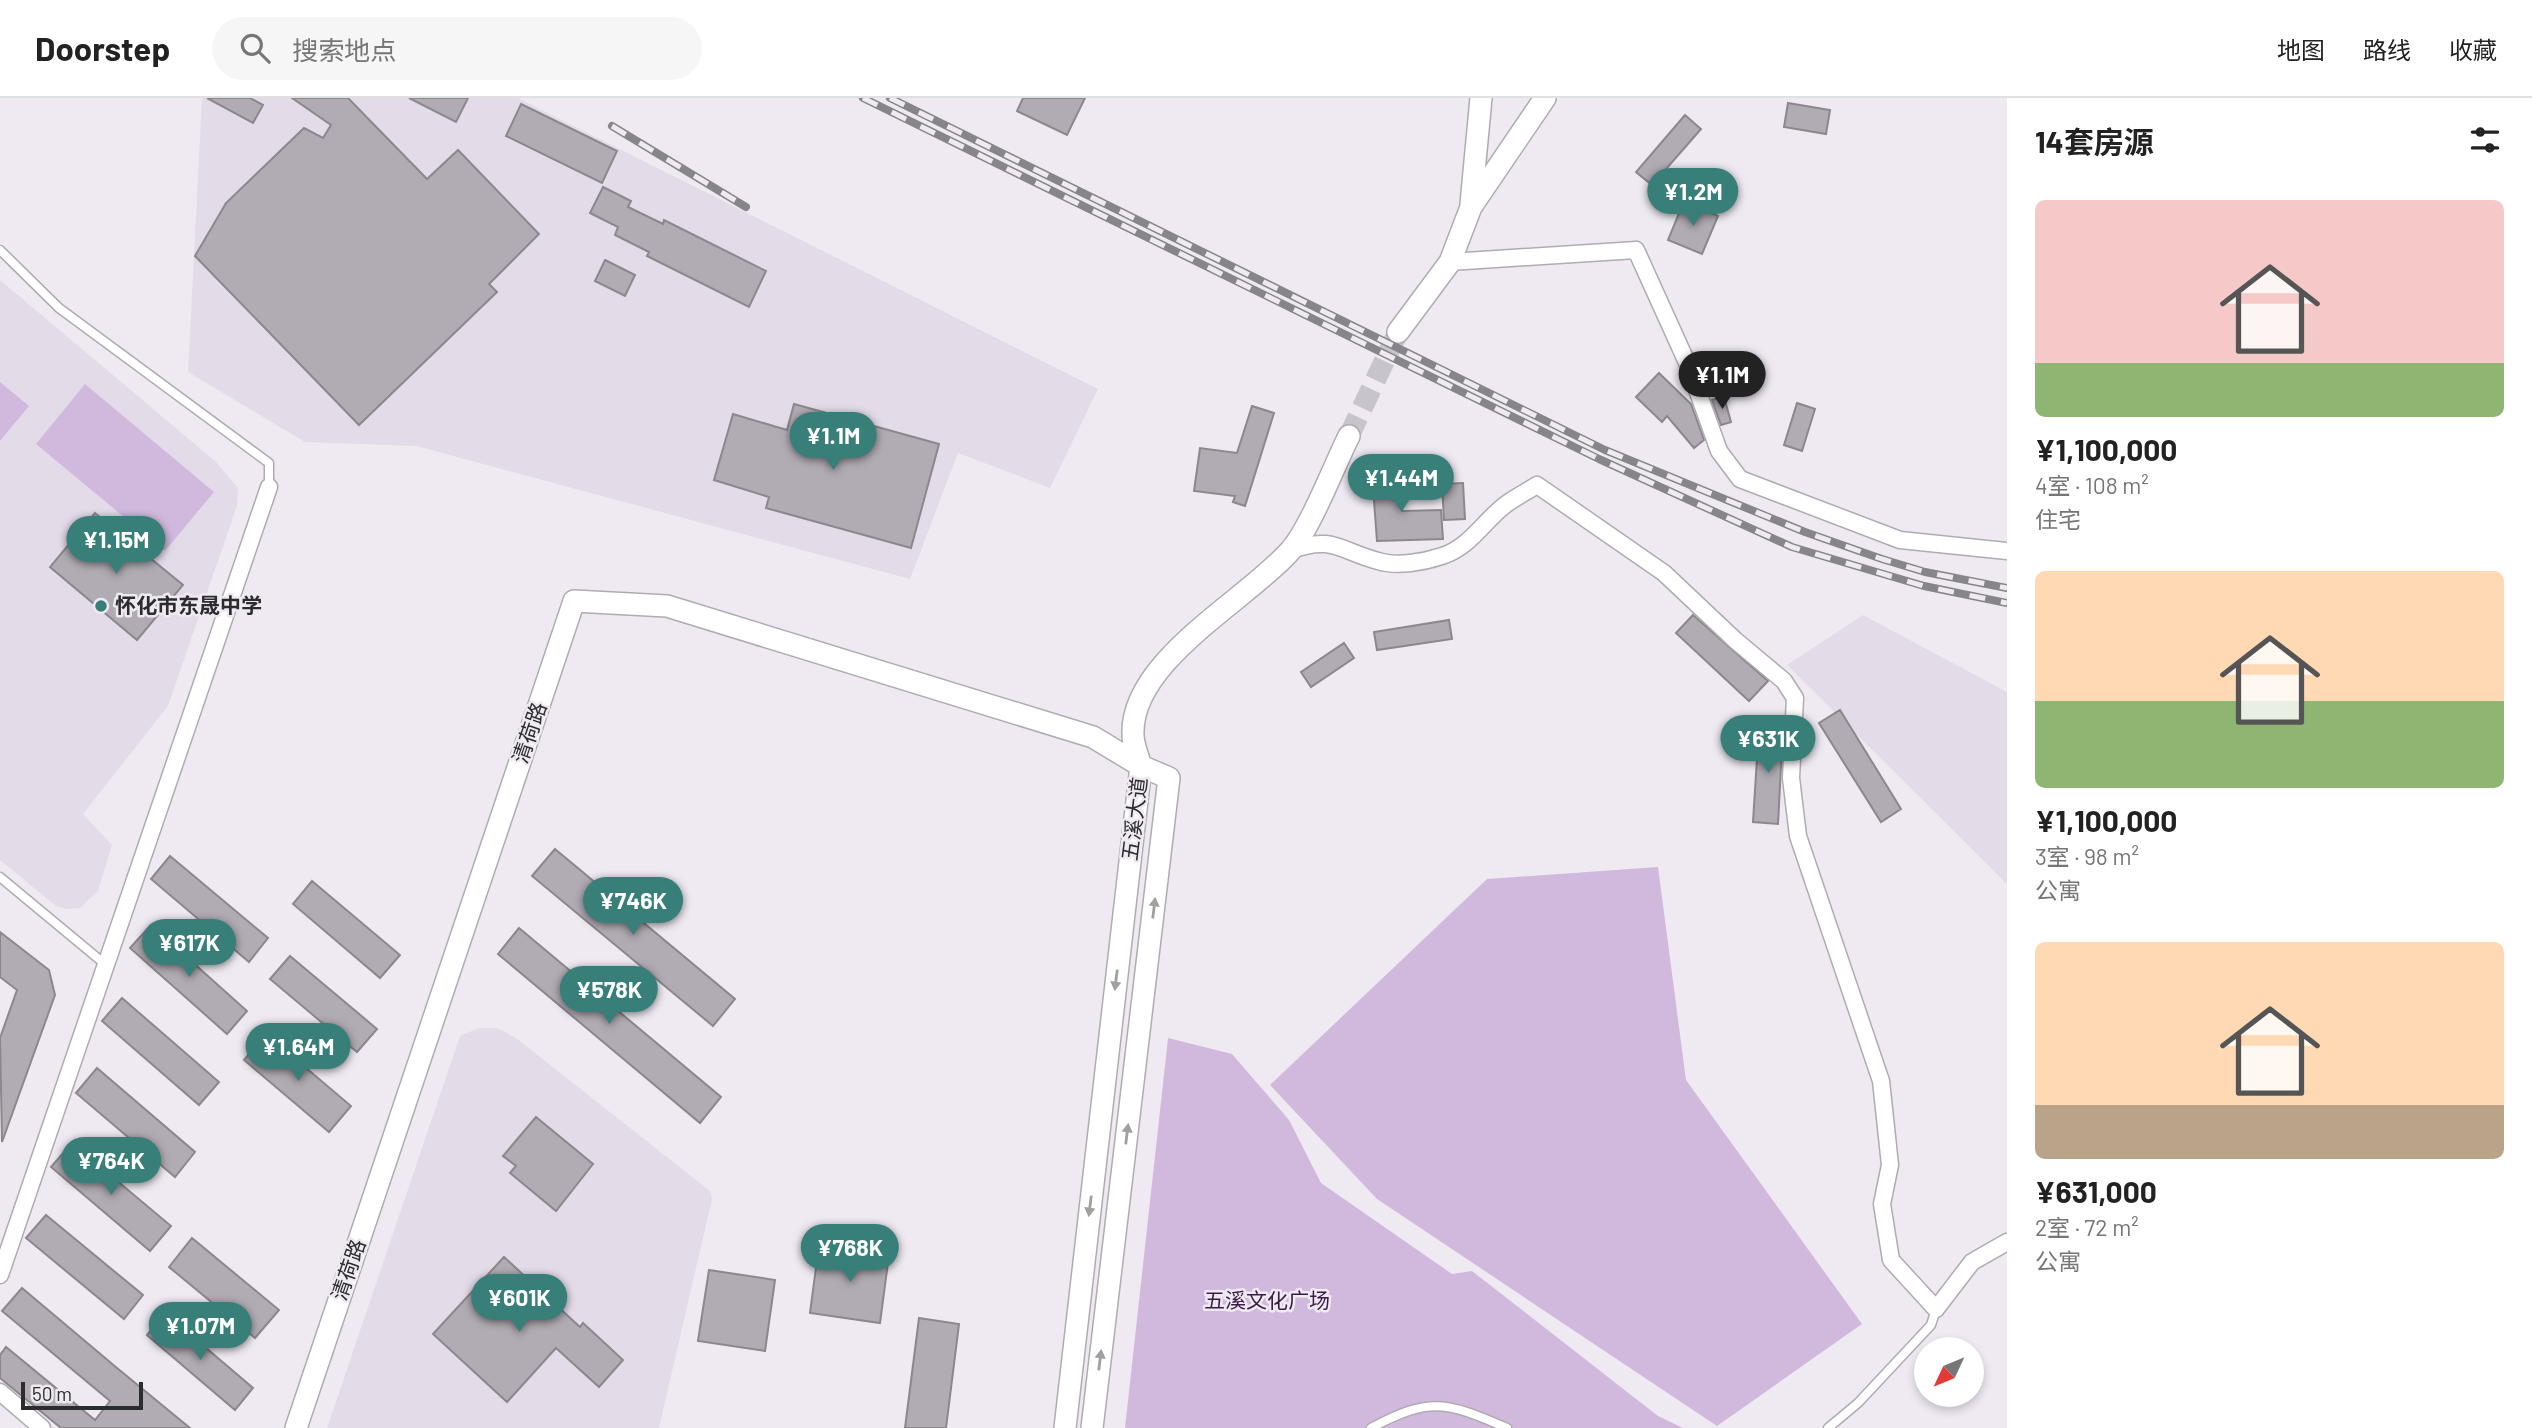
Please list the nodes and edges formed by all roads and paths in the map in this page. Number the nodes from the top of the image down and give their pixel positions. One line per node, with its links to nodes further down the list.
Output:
1 (1481, 98): 3 (street)
2 (1545, 98): 3 (street)
3 (1471, 206): 5 (street)
4 (0, 250): 8 (lane)
5 (1450, 262): 6 (street); 10 (street)
6 (1398, 332)
7 (1349, 436): 9 (street)
8 (269, 487): 13 (street)
9 (1291, 550): 11 (street); 16 (street)
10 (2007, 551)
11 (1141, 766): 19 (street, 清荷路); 20 (street, 五溪大道, one-way to 20); 21 (street, 五溪大道, one-way to 11)
12 (0, 877): 13 (lane)
13 (106, 965): 15 (street)
14 (2007, 1242): 16 (street)
15 (0, 1275)
16 (1936, 1309): 24 (lane)
17 (0, 1392): 18 (street)
18 (42, 1428)
19 (296, 1428)
20 (1065, 1428)
21 (1092, 1428)
22 (1371, 1428): 23 (lane)
23 (1507, 1428)
24 (1828, 1428)

